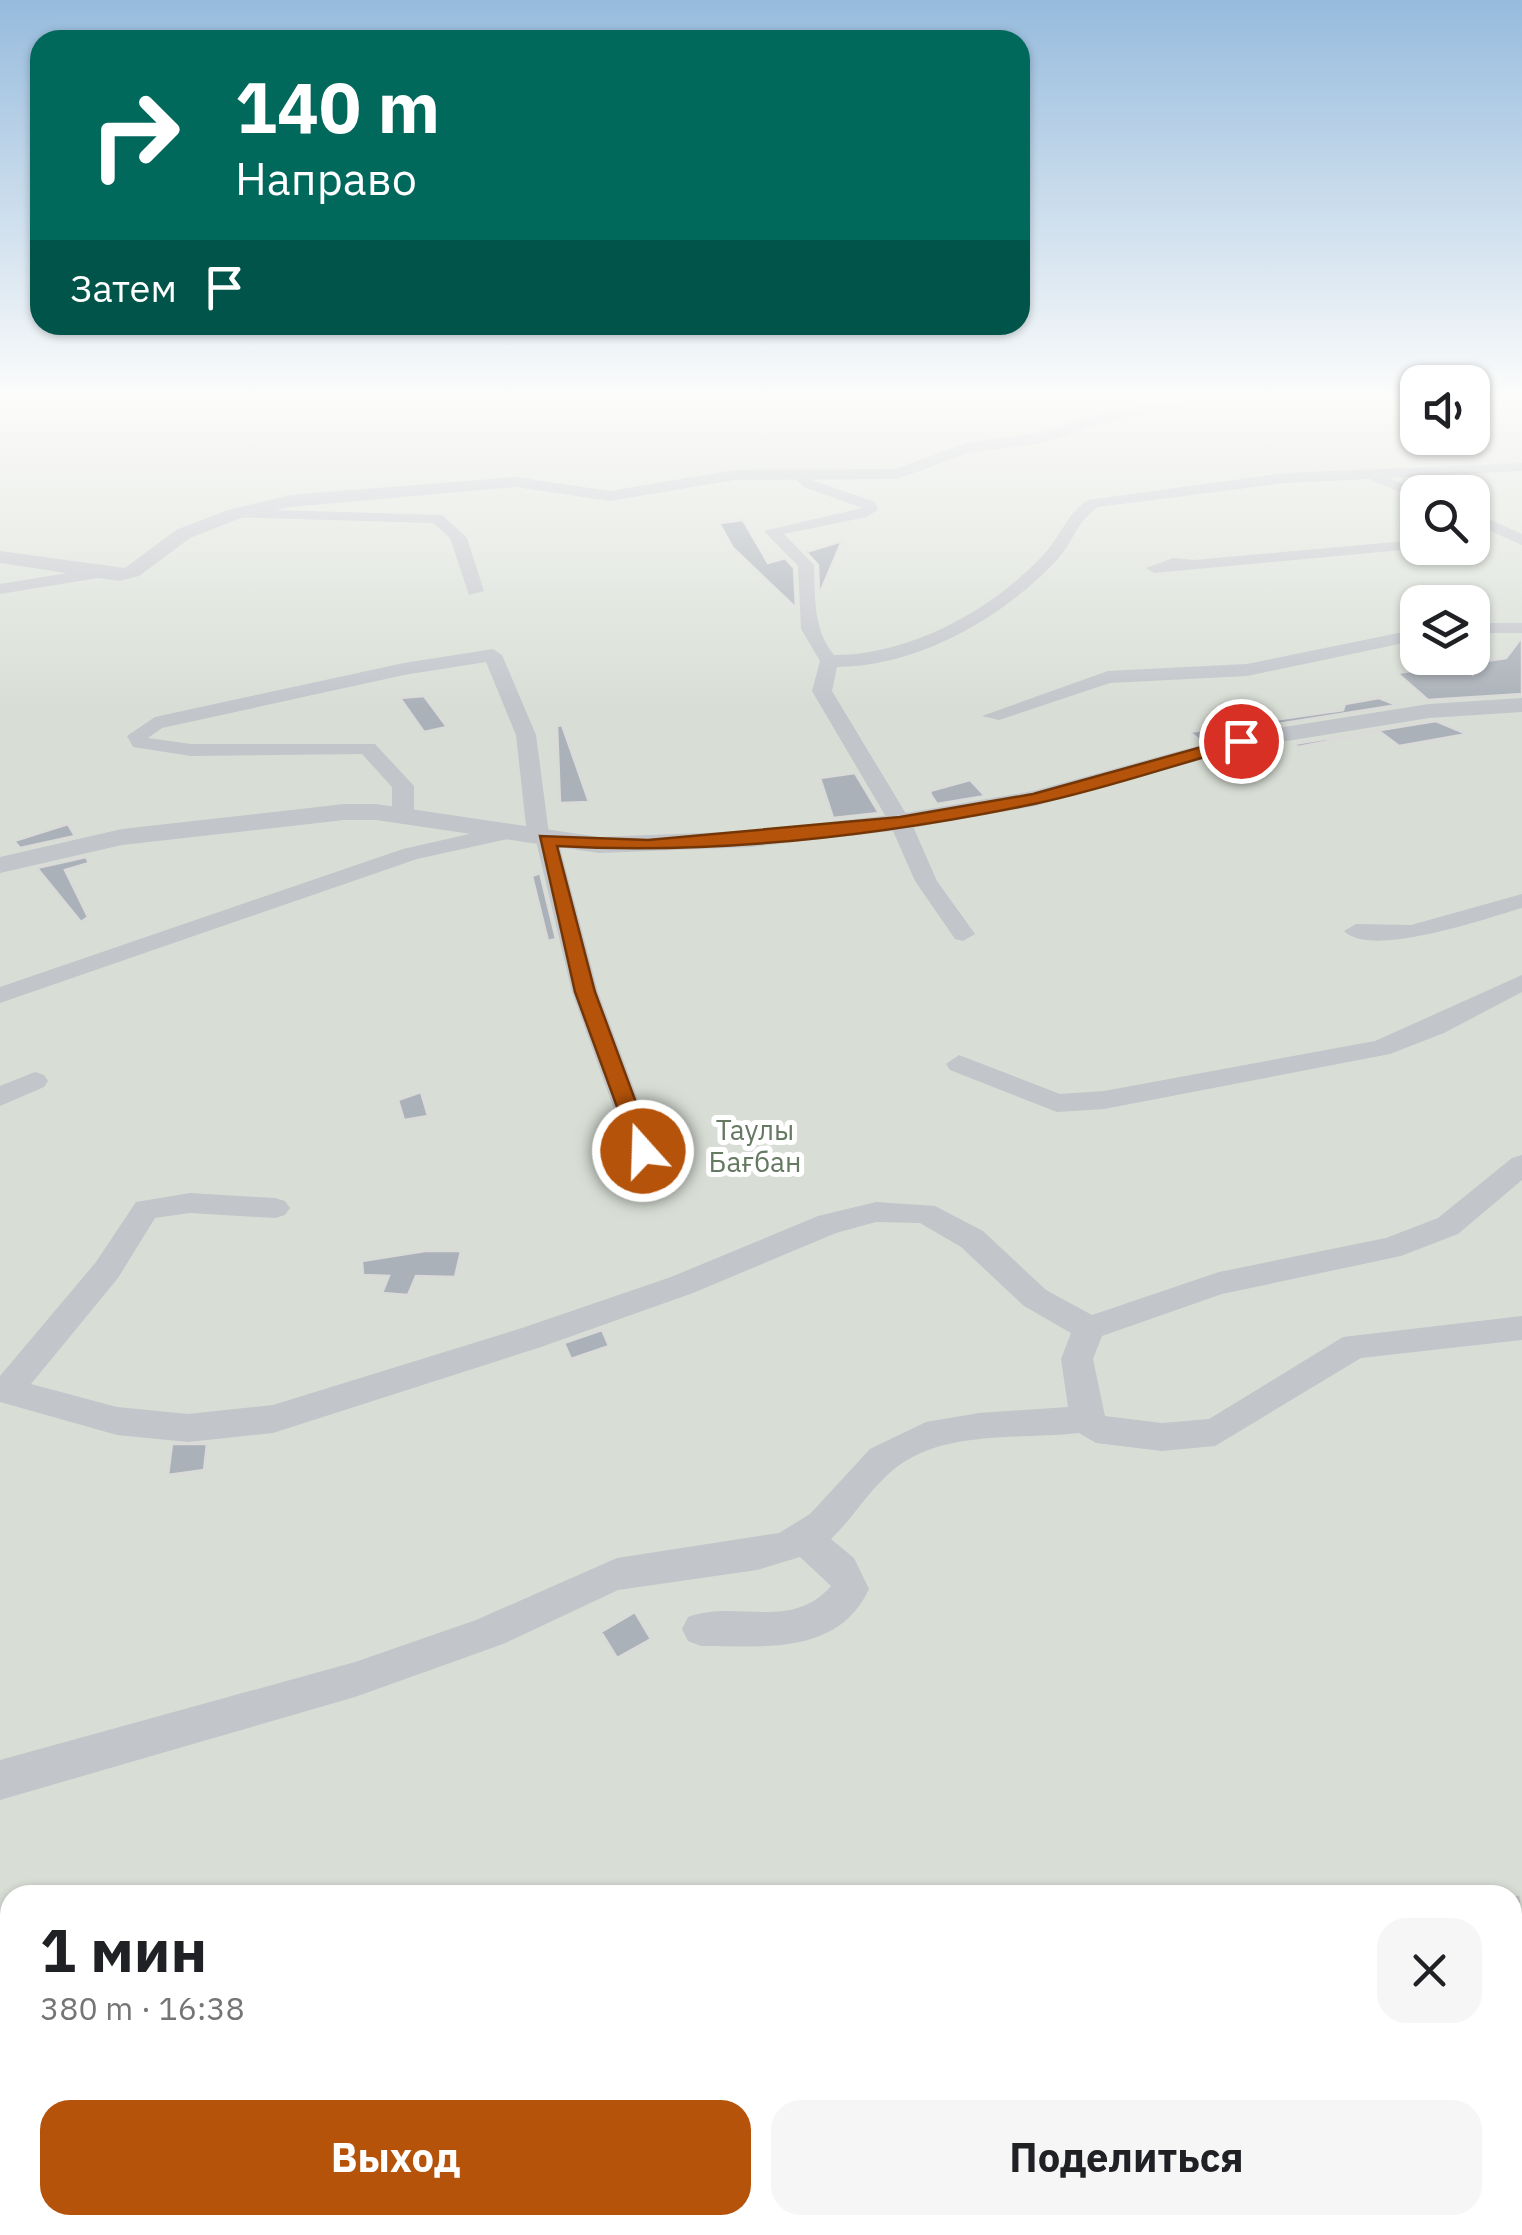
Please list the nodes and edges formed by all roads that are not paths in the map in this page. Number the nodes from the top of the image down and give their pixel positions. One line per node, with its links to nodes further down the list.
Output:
1 (297, 500): 4 (street)
2 (856, 500): 17 (street)
3 (1115, 500): 17 (street)
4 (235, 514): 11 (street); 13 (street)
5 (1490, 526): 6 (street)
6 (1522, 541): 7 (street)
7 (1490, 542)
8 (1400, 547): 10 (street)
9 (0, 557): 11 (street)
10 (1154, 568)
11 (92, 574): 12 (street)
12 (0, 589)
13 (475, 590)
14 (1490, 628): 15 (street)
15 (1522, 628)
16 (1400, 638): 19 (street)
17 (830, 661): 21 (street)
18 (1522, 704): 21 (street)
19 (992, 716)
20 (403, 816): 22 (street); 22 (street); 23 (street)
21 (900, 822): 22 (street); 26 (street)
22 (533, 836): 28 (street); 32 (street)
23 (0, 865)
24 (1522, 901): 25 (street)
25 (1356, 932)
26 (963, 934)
27 (1522, 984): 29 (street)
28 (0, 994)
29 (959, 1064)
30 (35, 1081): 31 (street)
31 (0, 1097)
32 (643, 1151)
33 (1522, 1166): 35 (street)
34 (275, 1208): 37 (street)
35 (1089, 1328): 37 (street); 38 (street)
36 (1522, 1328): 38 (street)
37 (4, 1389)
38 (1086, 1419): 39 (street)
39 (805, 1539): 40 (street); 41 (street)
40 (701, 1630)
41 (0, 1780)

